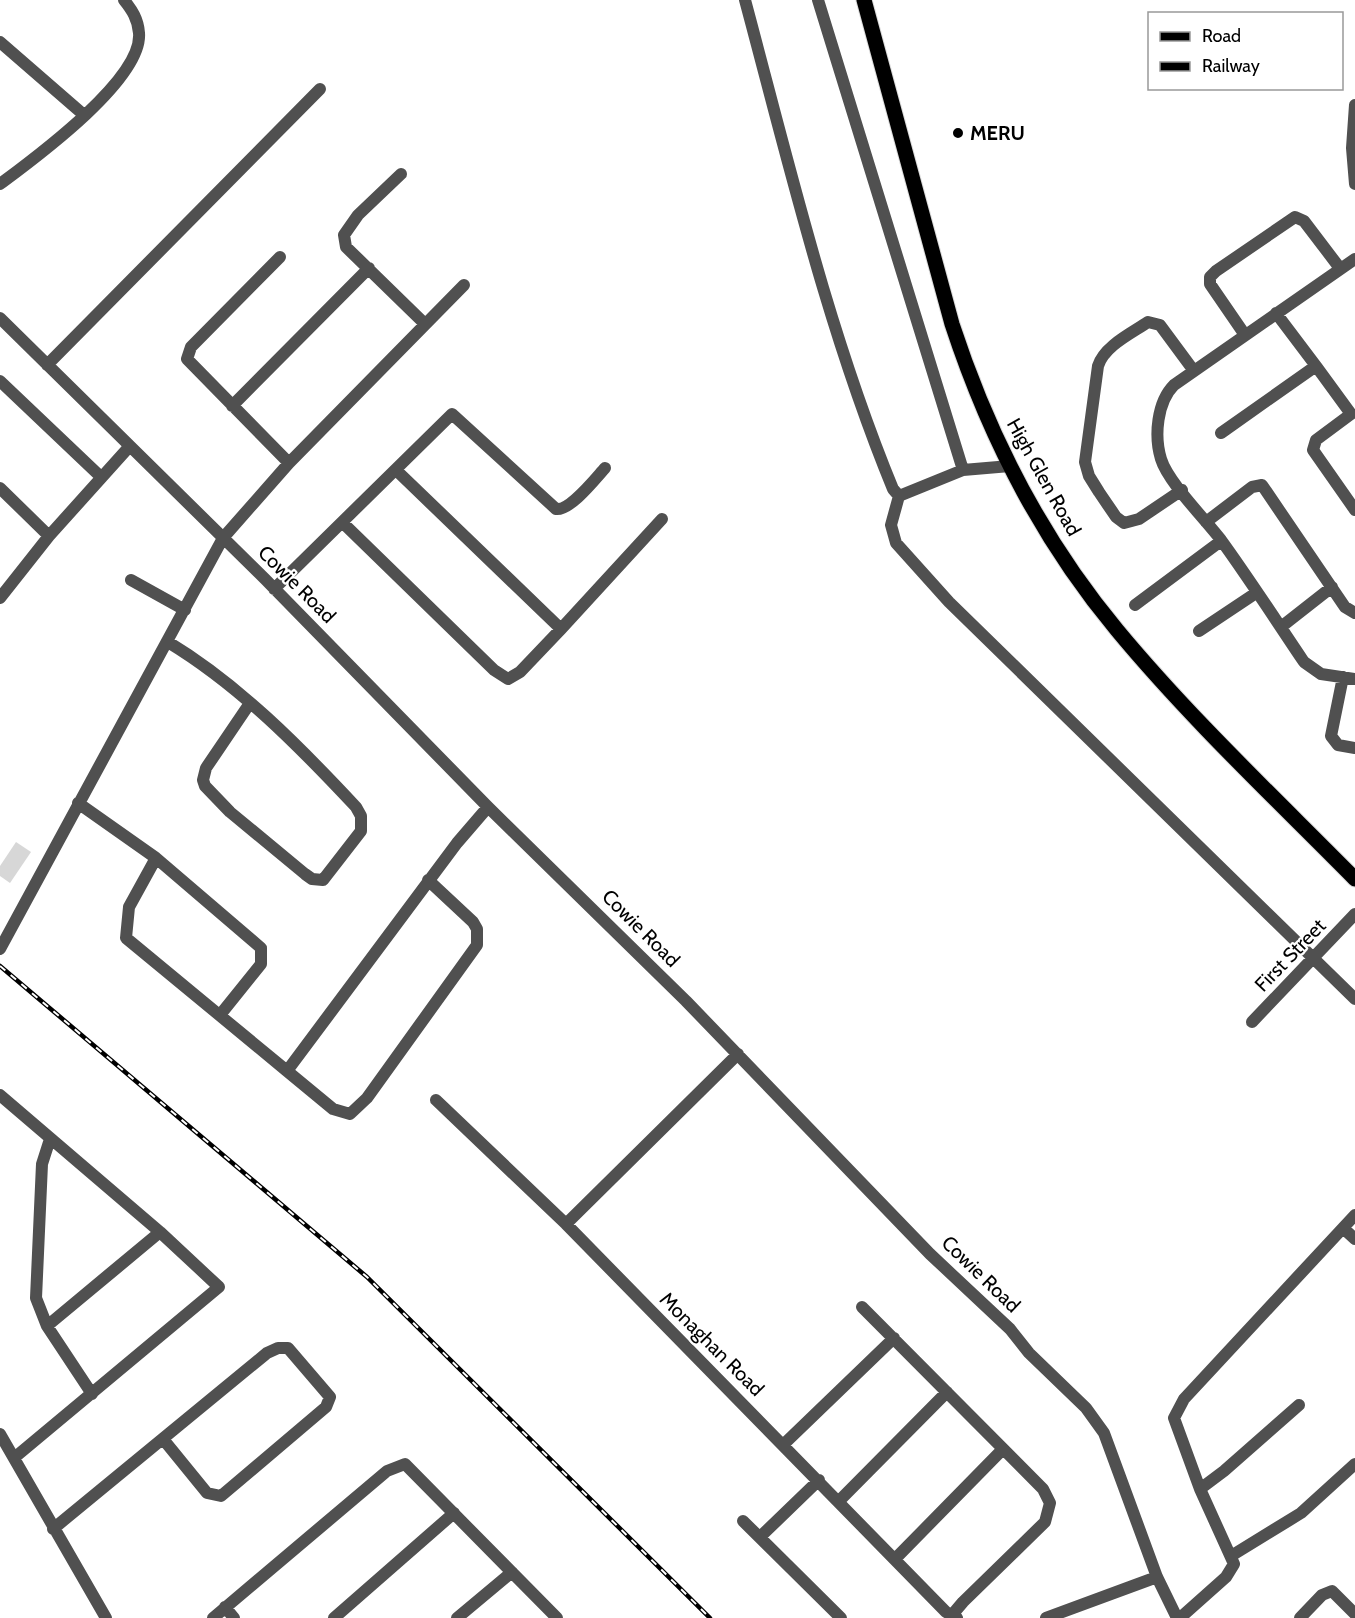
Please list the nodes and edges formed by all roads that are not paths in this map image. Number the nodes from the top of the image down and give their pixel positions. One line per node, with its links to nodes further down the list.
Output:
1 (124, 0): 8 (street)
2 (745, 0): 37 (street)
3 (818, 0): 33 (street)
4 (864, 0): 30 (main road, High Glen Road)
5 (0, 42): 8 (street)
6 (320, 88): 21 (street)
7 (1355, 105): 11 (street)
8 (84, 115): 10 (street)
9 (401, 174): 15 (street)
10 (0, 184)
11 (1355, 184)
12 (280, 257): 25 (street)
13 (1355, 259): 14 (street)
14 (1339, 267): 17 (street); 20 (street)
15 (369, 268): 19 (street); 25 (street)
16 (464, 285): 19 (street)
17 (1276, 313): 20 (street); 22 (street)
18 (0, 318): 21 (street, Cowie Road)
19 (425, 324): 29 (street)
20 (1245, 335): 23 (street)
21 (47, 365): 28 (street, Cowie Road)
22 (1316, 366): 26 (street); 27 (street)
23 (1194, 371): 36 (street); 36 (street)
24 (0, 381): 34 (street)
25 (232, 406): 29 (street)
26 (1353, 415): 38 (street)
27 (1221, 433)
28 (129, 447): 34 (street); 43 (street, Cowie Road)
29 (289, 463): 43 (street)
30 (1010, 466): 33 (street); 63 (main road, High Glen Road)
31 (606, 468): 32 (street)
32 (396, 470): 41 (street); 54 (street)
33 (963, 470): 37 (street)
34 (101, 477): 42 (street)
35 (0, 488): 42 (street)
36 (1182, 490): 40 (street)
37 (899, 496): 67 (street)
38 (1355, 510)
39 (662, 519): 54 (street)
40 (1206, 522): 44 (street); 46 (street)
41 (344, 523): 47 (street); 54 (street)
42 (49, 536): 49 (street)
43 (223, 538): 47 (street, Cowie Road); 51 (street)
44 (1221, 541): 48 (street); 50 (street)
45 (131, 580): 51 (street)
46 (1332, 587): 52 (street); 53 (street)
47 (274, 589): 61 (street, Cowie Road)
48 (1256, 593): 53 (street); 55 (street)
49 (0, 598)
50 (1135, 605)
51 (185, 610): 56 (street)
52 (1355, 613)
53 (1281, 627): 57 (street)
54 (561, 629)
55 (1199, 631)
56 (168, 642): 58 (street); 60 (street)
57 (1349, 678): 59 (street)
58 (250, 703): 58 (street)
59 (1355, 748)
60 (78, 802): 62 (street); 66 (street)
61 (488, 807): 64 (street); 71 (street, Cowie Road)
62 (156, 858): 69 (street); 69 (street)
63 (1355, 879)
64 (428, 880): 72 (street); 72 (street)
65 (1355, 914): 67 (street, First Street)
66 (0, 949)
67 (1314, 958): 68 (street); 70 (street, First Street)
68 (1355, 999)
69 (220, 1015): 72 (street)
70 (1252, 1022)
71 (738, 1054): 77 (street); 103 (street, Cowie Road)
72 (286, 1071)
73 (0, 1095): 75 (street)
74 (436, 1100): 77 (street, Monaghan Road)
75 (50, 1139): 79 (street); 82 (street)
76 (1355, 1215): 78 (street)
77 (566, 1224): 89 (street, Monaghan Road)
78 (1343, 1228): 80 (street); 94 (street)
79 (160, 1232): 82 (street); 85 (street)
80 (1355, 1239)
81 (862, 1307): 83 (street)
82 (47, 1326): 85 (street)
83 (894, 1338): 84 (street); 89 (street)
84 (947, 1392): 90 (street); 95 (street)
85 (92, 1394): 91 (street)
86 (1299, 1405): 94 (street)
87 (0, 1434): 91 (street)
88 (163, 1439): 88 (street); 98 (street)
89 (784, 1444): 93 (street, Monaghan Road)
90 (1003, 1449): 101 (street); 106 (street)
91 (14, 1458): 98 (street)
92 (1355, 1464): 100 (street)
93 (819, 1480): 95 (street, Monaghan Road); 99 (street)
94 (1200, 1489): 100 (street)
95 (839, 1501): 101 (street, Monaghan Road)
96 (454, 1513): 102 (street); 104 (street); 110 (street)
97 (743, 1521): 99 (street)
98 (53, 1529): 107 (street)
99 (760, 1537): 113 (street)
100 (1231, 1556): 115 (street)
101 (895, 1559): 106 (street, Monaghan Road)
102 (512, 1572): 111 (street); 112 (street)
103 (1158, 1577): 114 (street); 115 (street, Cowie Road)
104 (225, 1607): 108 (street); 109 (street)
105 (1355, 1614): 116 (street)
106 (955, 1617)
107 (106, 1618)
108 (213, 1618)
109 (234, 1618)
110 (334, 1618)
111 (457, 1618)
112 (557, 1618)
113 (841, 1618)
114 (1046, 1618)
115 (1178, 1618)
116 (1300, 1618)

